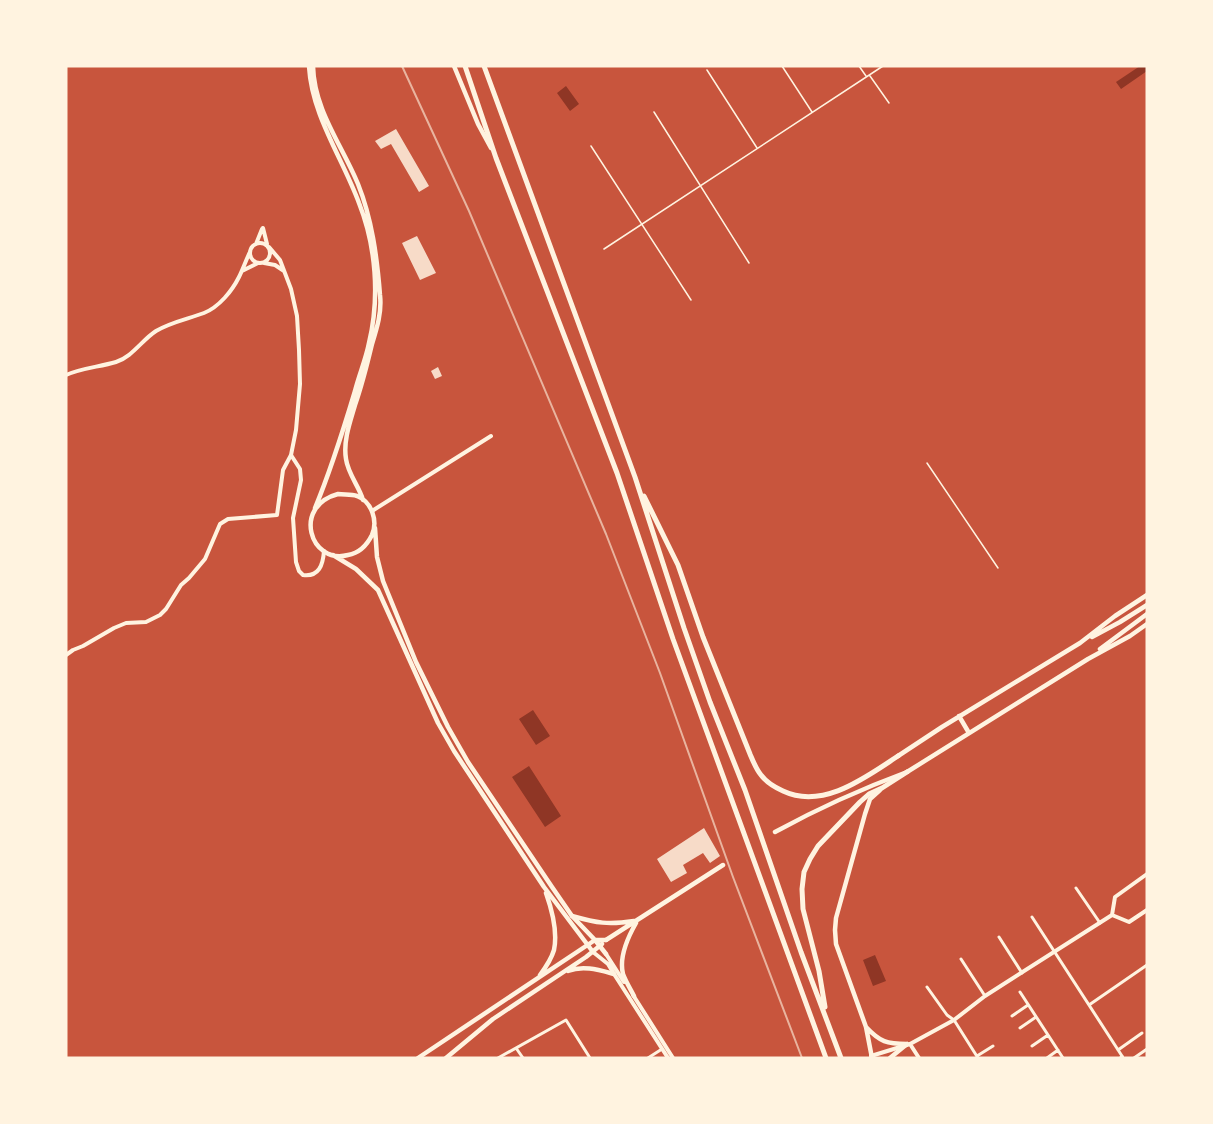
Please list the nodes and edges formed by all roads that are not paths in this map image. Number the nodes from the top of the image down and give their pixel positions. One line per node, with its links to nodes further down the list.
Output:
1 (311, 66): 17 (main road)
2 (454, 66): 16 (main road)
3 (465, 66): 16 (highway)
4 (484, 66): 33 (highway)
5 (782, 66): 13 (lane)
6 (859, 66): 10 (lane)
7 (883, 66): 9 (lane)
8 (707, 70): 15 (lane)
9 (870, 75): 10 (lane); 11 (lane)
10 (866, 77): 13 (lane)
11 (889, 103)
12 (654, 112): 18 (lane)
13 (812, 112): 15 (lane)
14 (591, 146): 19 (lane)
15 (757, 148): 18 (lane)
16 (496, 158): 110 (highway)
17 (344, 160): 34 (main road); 35 (main road)
18 (700, 186): 19 (lane); 25 (lane)
19 (643, 224): 22 (lane); 28 (lane)
20 (256, 244): 21 (street); 21 (street); 23 (street)
21 (268, 246): 24 (street); 27 (street)
22 (604, 249)
23 (250, 252): 24 (street); 26 (street)
24 (260, 263): 26 (street); 27 (street)
25 (749, 263)
26 (242, 271): 29 (street)
27 (285, 272): 31 (street)
28 (691, 300)
29 (66, 375)
30 (491, 436): 36 (street)
31 (291, 455): 38 (street); 46 (street)
32 (927, 462): 40 (lane)
33 (635, 477): 50 (highway); 86 (highway)
34 (363, 500): 35 (main road); 36 (main road)
35 (315, 508): 38 (main road)
36 (372, 511): 37 (main road)
37 (375, 528): 39 (main road); 60 (main road)
38 (324, 551): 39 (main road)
39 (333, 555): 56 (main road)
40 (998, 568)
41 (1147, 595): 45 (main road)
42 (1147, 604): 45 (main road)
43 (1147, 614): 47 (main road)
44 (1147, 624): 47 (main road)
45 (1080, 643): 48 (main road)
46 (66, 655)
47 (1088, 659): 49 (main road)
48 (959, 716): 49 (main road); 50 (main road)
49 (969, 733): 51 (main road)
50 (898, 756)
51 (907, 772): 52 (highway); 53 (main road)
52 (882, 788): 86 (highway); 88 (main road)
53 (775, 832)
54 (723, 865): 62 (main road)
55 (1147, 874): 59 (street)
56 (544, 887): 67 (main road); 77 (main road)
57 (1076, 888): 63 (street)
58 (1147, 910): 59 (street)
59 (1112, 915): 63 (street)
60 (572, 916): 62 (main road); 65 (main road)
61 (1032, 917): 70 (street)
62 (637, 921): 66 (main road); 80 (main road)
63 (1100, 923): 70 (street)
64 (999, 937): 75 (street)
65 (595, 940): 66 (main road); 67 (main road); 68 (main road)
66 (606, 940): 68 (main road)
67 (588, 945): 69 (main road); 77 (main road)
68 (600, 946): 69 (main road); 71 (main road)
69 (593, 952): 74 (main road); 76 (street)
70 (1054, 952): 75 (street); 83 (street)
71 (606, 954): 80 (street)
72 (961, 959): 81 (street)
73 (1147, 965): 83 (street)
74 (562, 972): 76 (main road); 103 (main road)
75 (1022, 972): 81 (street)
76 (614, 974): 96 (street)
77 (537, 980): 102 (main road)
78 (927, 987): 87 (street)
79 (1020, 992): 82 (street)
80 (634, 996): 96 (street)
81 (985, 996): 87 (street)
82 (1028, 1005): 84 (street); 85 (street)
83 (1089, 1005): 99 (street)
84 (1012, 1016)
85 (1036, 1017): 89 (street); 91 (street)
86 (827, 1018): 111 (highway)
87 (954, 1020): 92 (street); 101 (street)
88 (866, 1027): 92 (main road); 100 (main road)
89 (1020, 1028)
90 (1142, 1033): 99 (street)
91 (1048, 1035): 94 (street); 98 (street)
92 (909, 1044): 100 (street); 112 (main road); 113 (street)
93 (993, 1046): 101 (street)
94 (1032, 1046)
95 (516, 1048): 104 (street); 105 (street); 106 (street)
96 (665, 1048): 107 (street); 108 (street); 109 (street)
97 (1147, 1049): 117 (street)
98 (1058, 1050): 114 (street); 115 (street)
99 (1118, 1050): 116 (street)
100 (872, 1057)
101 (977, 1057)
102 (418, 1058)
103 (446, 1058)
104 (498, 1058)
105 (523, 1058)
106 (590, 1058)
107 (648, 1058)
108 (668, 1058)
109 (673, 1058)
110 (826, 1058)
111 (841, 1058)
112 (890, 1058)
113 (919, 1058)
114 (1047, 1058)
115 (1063, 1058)
116 (1122, 1058)
117 (1134, 1058)

